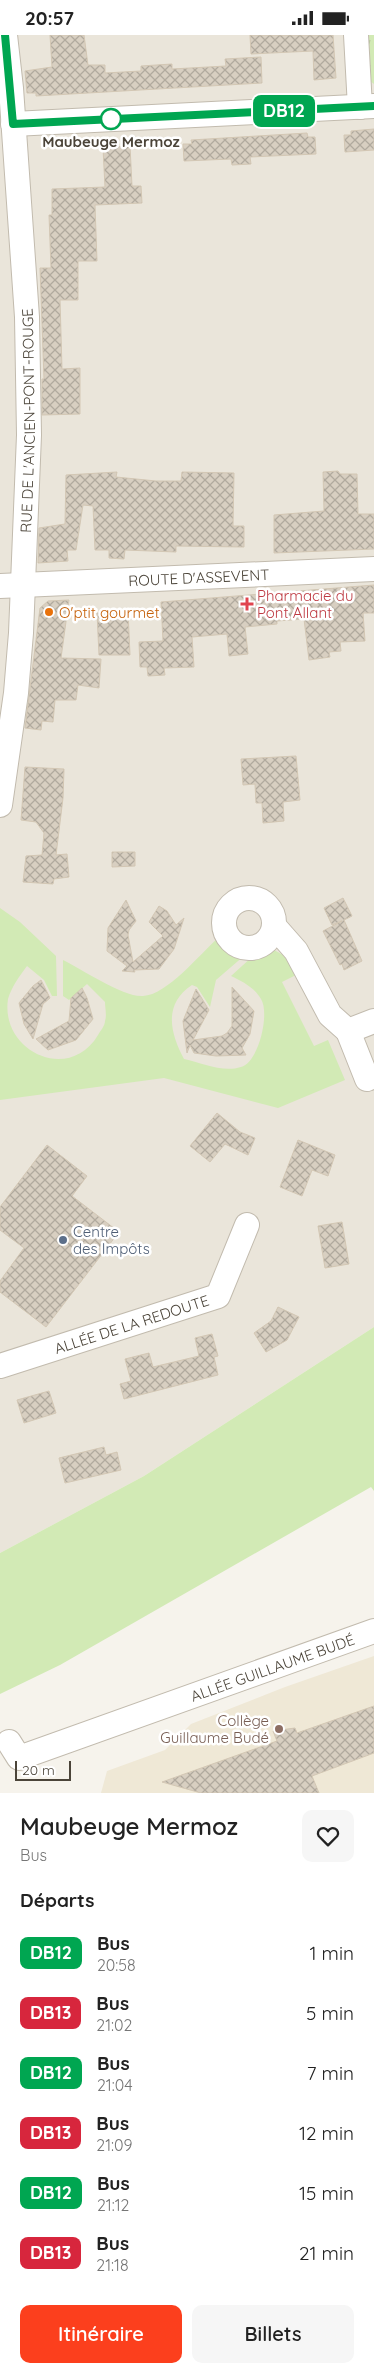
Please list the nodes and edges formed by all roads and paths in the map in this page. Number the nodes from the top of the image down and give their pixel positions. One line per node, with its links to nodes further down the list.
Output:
1 (5, 35): 4 (street, RUE DE L'ANCIEN-PONT-ROUGE)
2 (356, 35): 3 (street)
3 (367, 107): 4 (street)
4 (13, 124): 6 (street, RUE DE L'ANCIEN-PONT-ROUGE)
5 (374, 569): 6 (street, ROUTE D'ASSEVENT)
6 (12, 585): 7 (street, RUE DE L'ANCIEN-PONT-ROUGE)
7 (0, 805)
8 (274, 926): 10 (street)
9 (374, 1021): 10 (street)
10 (348, 1031): 11 (street)
11 (374, 1076)
12 (247, 1225): 13 (street, ALLÉE DE LA REDOUTE)
13 (0, 1366)
14 (374, 1631): 15 (street, ALLÉE GUILLAUME BUDÉ)
15 (9, 1742)

